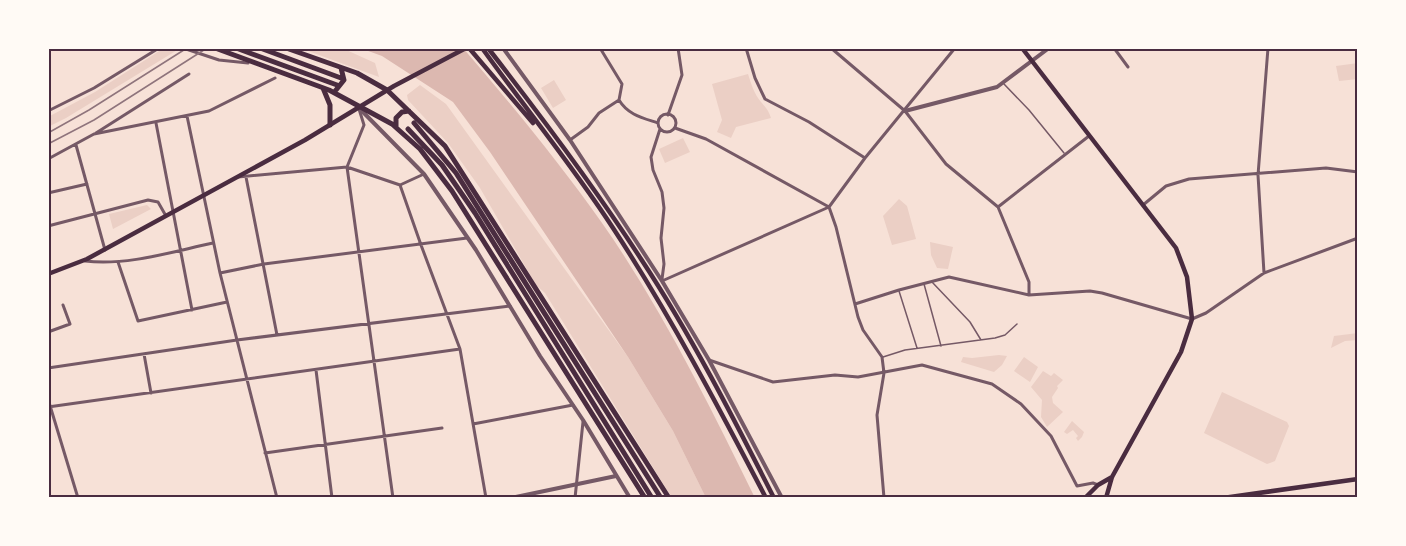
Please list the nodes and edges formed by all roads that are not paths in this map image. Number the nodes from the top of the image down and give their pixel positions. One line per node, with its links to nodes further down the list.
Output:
1 (159, 48): 34 (street)
2 (183, 48): 21 (street)
3 (215, 48): 21 (highway)
4 (236, 48): 28 (highway)
5 (260, 48): 26 (highway)
6 (286, 48): 23 (highway)
7 (468, 48): 30 (main road); 51 (main road)
8 (482, 48): 51 (main road)
9 (488, 48): 142 (main road)
10 (502, 48): 49 (street)
11 (600, 48): 32 (street)
12 (678, 48): 37 (street)
13 (746, 48): 54 (street)
14 (831, 48): 36 (street)
15 (956, 48): 36 (street)
16 (1022, 48): 20 (main road)
17 (1049, 48): 20 (street)
18 (1114, 48): 22 (street)
19 (1268, 48): 58 (street)
20 (1033, 61): 27 (street); 48 (main road)
21 (256, 63): 29 (highway)
22 (1128, 67)
23 (341, 68): 30 (highway); 31 (highway)
24 (189, 74): 47 (street)
25 (275, 78): 38 (street)
26 (341, 78)
27 (1004, 83): 36 (street); 52 (lane)
28 (337, 85)
29 (323, 88): 31 (highway); 42 (highway)
30 (387, 90): 33 (main road); 35 (highway)
31 (331, 91): 33 (highway)
32 (619, 100): 41 (street); 49 (street)
33 (360, 107): 42 (main road); 43 (highway); 55 (street); 57 (street)
34 (48, 111)
35 (409, 111): 43 (highway); 140 (highway)
36 (905, 111): 54 (street); 67 (street)
37 (668, 115): 41 (street); 44 (street)
38 (187, 116): 39 (street); 64 (street)
39 (156, 123): 47 (street); 68 (street)
40 (414, 123): 139 (highway)
41 (658, 123): 46 (street)
42 (330, 125): 59 (main road)
43 (396, 127): 137 (highway)
44 (675, 128): 46 (street); 66 (street)
45 (408, 129): 138 (highway)
46 (660, 129): 85 (street)
47 (94, 134): 50 (street)
48 (1090, 135): 52 (street); 65 (main road)
49 (570, 140): 85 (street)
50 (76, 145): 53 (street); 61 (street)
51 (555, 148): 141 (main road)
52 (1065, 155): 67 (street)
53 (48, 159)
54 (865, 159): 66 (street)
55 (347, 167): 60 (street); 62 (street); 78 (street)
56 (1358, 172): 58 (street)
57 (424, 174): 62 (street); 72 (street)
58 (1258, 175): 65 (street); 83 (street)
59 (236, 177): 60 (street); 64 (main road)
60 (246, 177): 81 (street)
61 (87, 184): 63 (street); 69 (street)
62 (400, 185): 75 (street)
63 (48, 194)
64 (202, 195): 68 (main road); 74 (street)
65 (1143, 205): 96 (main road)
66 (829, 207): 85 (street); 91 (street)
67 (998, 207): 89 (street)
68 (173, 212): 70 (main road); 77 (street)
69 (95, 213): 70 (street); 71 (street); 76 (street)
70 (166, 216): 76 (main road)
71 (48, 226)
72 (467, 238): 75 (street); 93 (street)
73 (1358, 238): 83 (street)
74 (213, 243): 77 (street); 82 (street)
75 (421, 245): 78 (street); 95 (street)
76 (105, 250): 79 (main road)
77 (181, 250): 80 (street); 94 (street)
78 (358, 252): 81 (street); 98 (street)
79 (83, 261): 80 (street); 84 (main road)
80 (118, 262): 94 (street)
81 (264, 264): 82 (street); 100 (street)
82 (220, 273): 90 (street)
83 (1264, 273): 96 (street)
84 (48, 274)
85 (662, 281): 108 (street)
86 (932, 281): 87 (street); 89 (street); 102 (lane)
87 (924, 283): 88 (street); 103 (lane)
88 (899, 290): 91 (street); 104 (lane)
89 (1029, 295): 96 (street)
90 (227, 302): 94 (street); 101 (street)
91 (855, 304): 107 (street)
92 (63, 305): 99 (street)
93 (510, 306): 95 (street); 116 (street)
94 (192, 310)
95 (447, 314): 98 (street); 105 (street)
96 (1192, 319): 125 (main road)
97 (1017, 324): 102 (lane)
98 (368, 325): 100 (street); 109 (street)
99 (48, 332)
100 (277, 335): 101 (street)
101 (237, 340): 106 (street); 113 (street)
102 (982, 341): 103 (lane)
103 (941, 346): 104 (lane)
104 (917, 348): 107 (lane)
105 (460, 349): 109 (street); 119 (street)
106 (144, 354): 110 (street); 114 (street)
107 (882, 357): 112 (street)
108 (709, 360): 112 (street); 143 (street)
109 (373, 362): 111 (street); 121 (street)
110 (48, 368)
111 (316, 370): 113 (street); 122 (street)
112 (884, 373): 128 (street); 144 (street)
113 (247, 380): 114 (street); 123 (street)
114 (152, 393): 117 (street)
115 (48, 399): 117 (street)
116 (573, 405): 118 (street); 119 (street)
117 (49, 407): 129 (street)
118 (583, 420): 124 (street); 127 (street)
119 (473, 424): 133 (street)
120 (442, 428): 121 (street)
121 (384, 437): 122 (street); 132 (street)
122 (326, 445): 123 (street); 131 (street)
123 (266, 453): 130 (street)
124 (616, 476): 127 (street); 136 (street)
125 (1112, 477): 128 (main road); 146 (main road)
126 (1358, 479): 148 (main road)
127 (576, 484): 134 (street); 135 (street)
128 (1098, 485): 145 (main road)
129 (78, 498)
130 (277, 498)
131 (332, 498)
132 (393, 498)
133 (486, 498)
134 (511, 498)
135 (575, 498)
136 (630, 498)
137 (645, 498)
138 (652, 498)
139 (661, 498)
140 (669, 498)
141 (766, 498)
142 (774, 498)
143 (782, 498)
144 (884, 498)
145 (1085, 498)
146 (1106, 498)
147 (1222, 498): 148 (main road)
148 (1229, 498)

